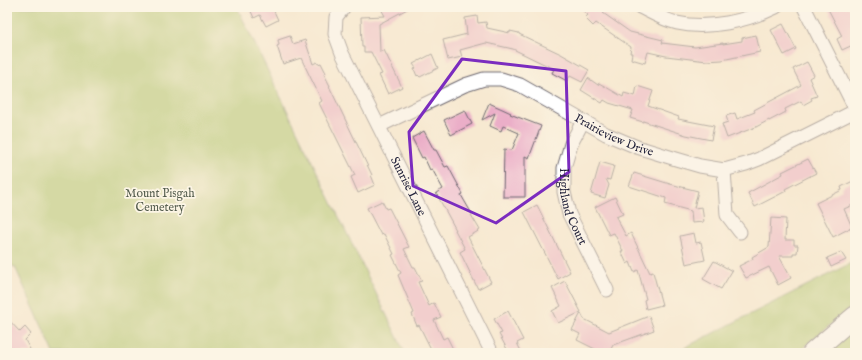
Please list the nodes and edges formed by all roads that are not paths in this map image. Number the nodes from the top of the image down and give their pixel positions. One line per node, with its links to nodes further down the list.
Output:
1 (640, 7): 2 (street)
2 (776, 7)
3 (804, 7): 5 (street)
4 (340, 12): 8 (street, Sunrise Lane)
5 (855, 108)
6 (855, 111): 9 (street, Prairieview Drive)
7 (583, 121): 8 (street, Prairieview Drive); 9 (street, Prairieview Drive); 11 (street, Highland Court)
8 (379, 126): 13 (street, Sunrise Lane)
9 (724, 170): 10 (street)
10 (740, 232)
11 (607, 290)
12 (855, 316): 14 (highway)
13 (492, 353)
14 (812, 353)

